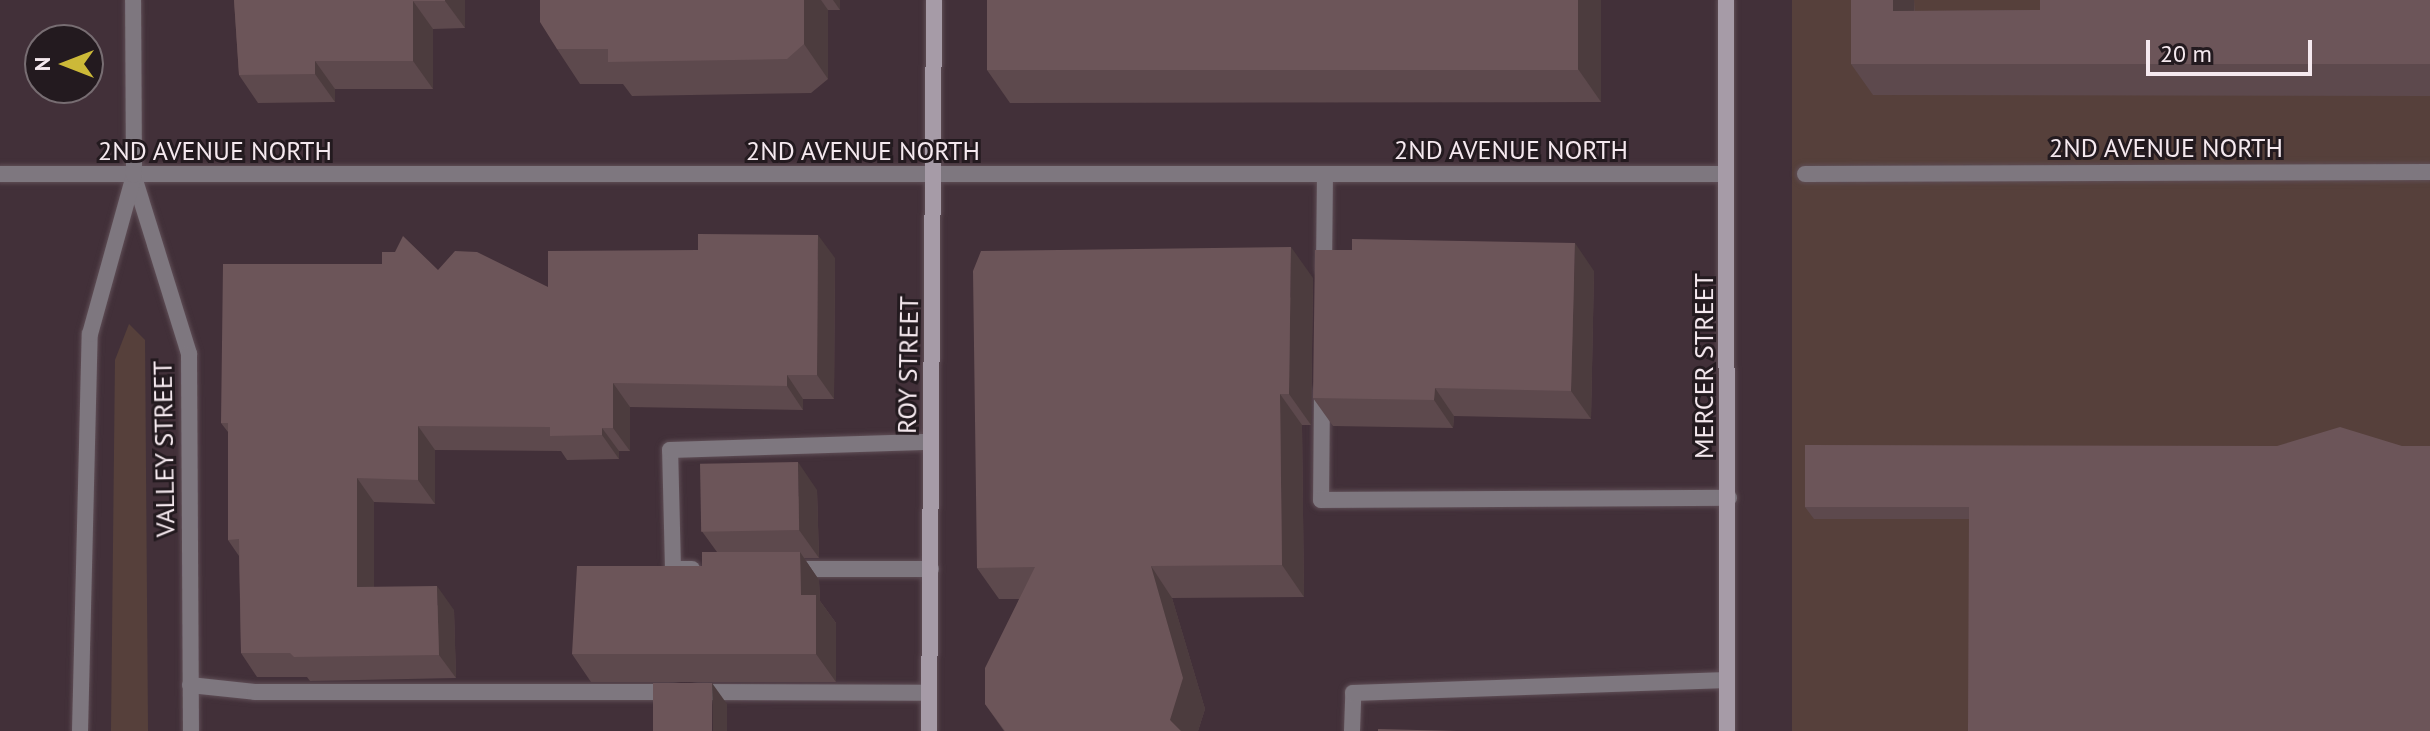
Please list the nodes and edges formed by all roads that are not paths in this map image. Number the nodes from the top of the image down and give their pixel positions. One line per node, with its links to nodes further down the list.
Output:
1 (133, 0): 9 (street, VALLEY STREET)
2 (934, 0): 10 (street, ROY STREET)
3 (1726, 0): 7 (street, MERCER STREET)
4 (2430, 172): 8 (street, 2ND AVENUE NORTH)
5 (0, 174): 9 (street, 2ND AVENUE NORTH)
6 (1325, 174): 7 (street, 2ND AVENUE NORTH); 10 (street, 2ND AVENUE NORTH); 11 (street)
7 (1726, 174): 14 (street, MERCER STREET)
8 (1805, 174)
9 (134, 175): 10 (street, 2ND AVENUE NORTH); 19 (street, VALLEY STREET); 21 (street, VALLEY STREET)
10 (933, 175): 13 (street, ROY STREET)
11 (1323, 295)
12 (1322, 374): 14 (street)
13 (931, 442): 15 (street); 17 (street, ROY STREET)
14 (1729, 498): 18 (street, MERCER STREET)
15 (704, 569)
16 (765, 569): 17 (street)
17 (931, 569): 20 (street, ROY STREET)
18 (1727, 680): 24 (street); 25 (street, MERCER STREET)
19 (190, 685): 20 (street); 22 (street, VALLEY STREET)
20 (929, 693): 23 (street, ROY STREET)
21 (80, 731)
22 (191, 731)
23 (929, 731)
24 (1352, 731)
25 (1727, 731)

